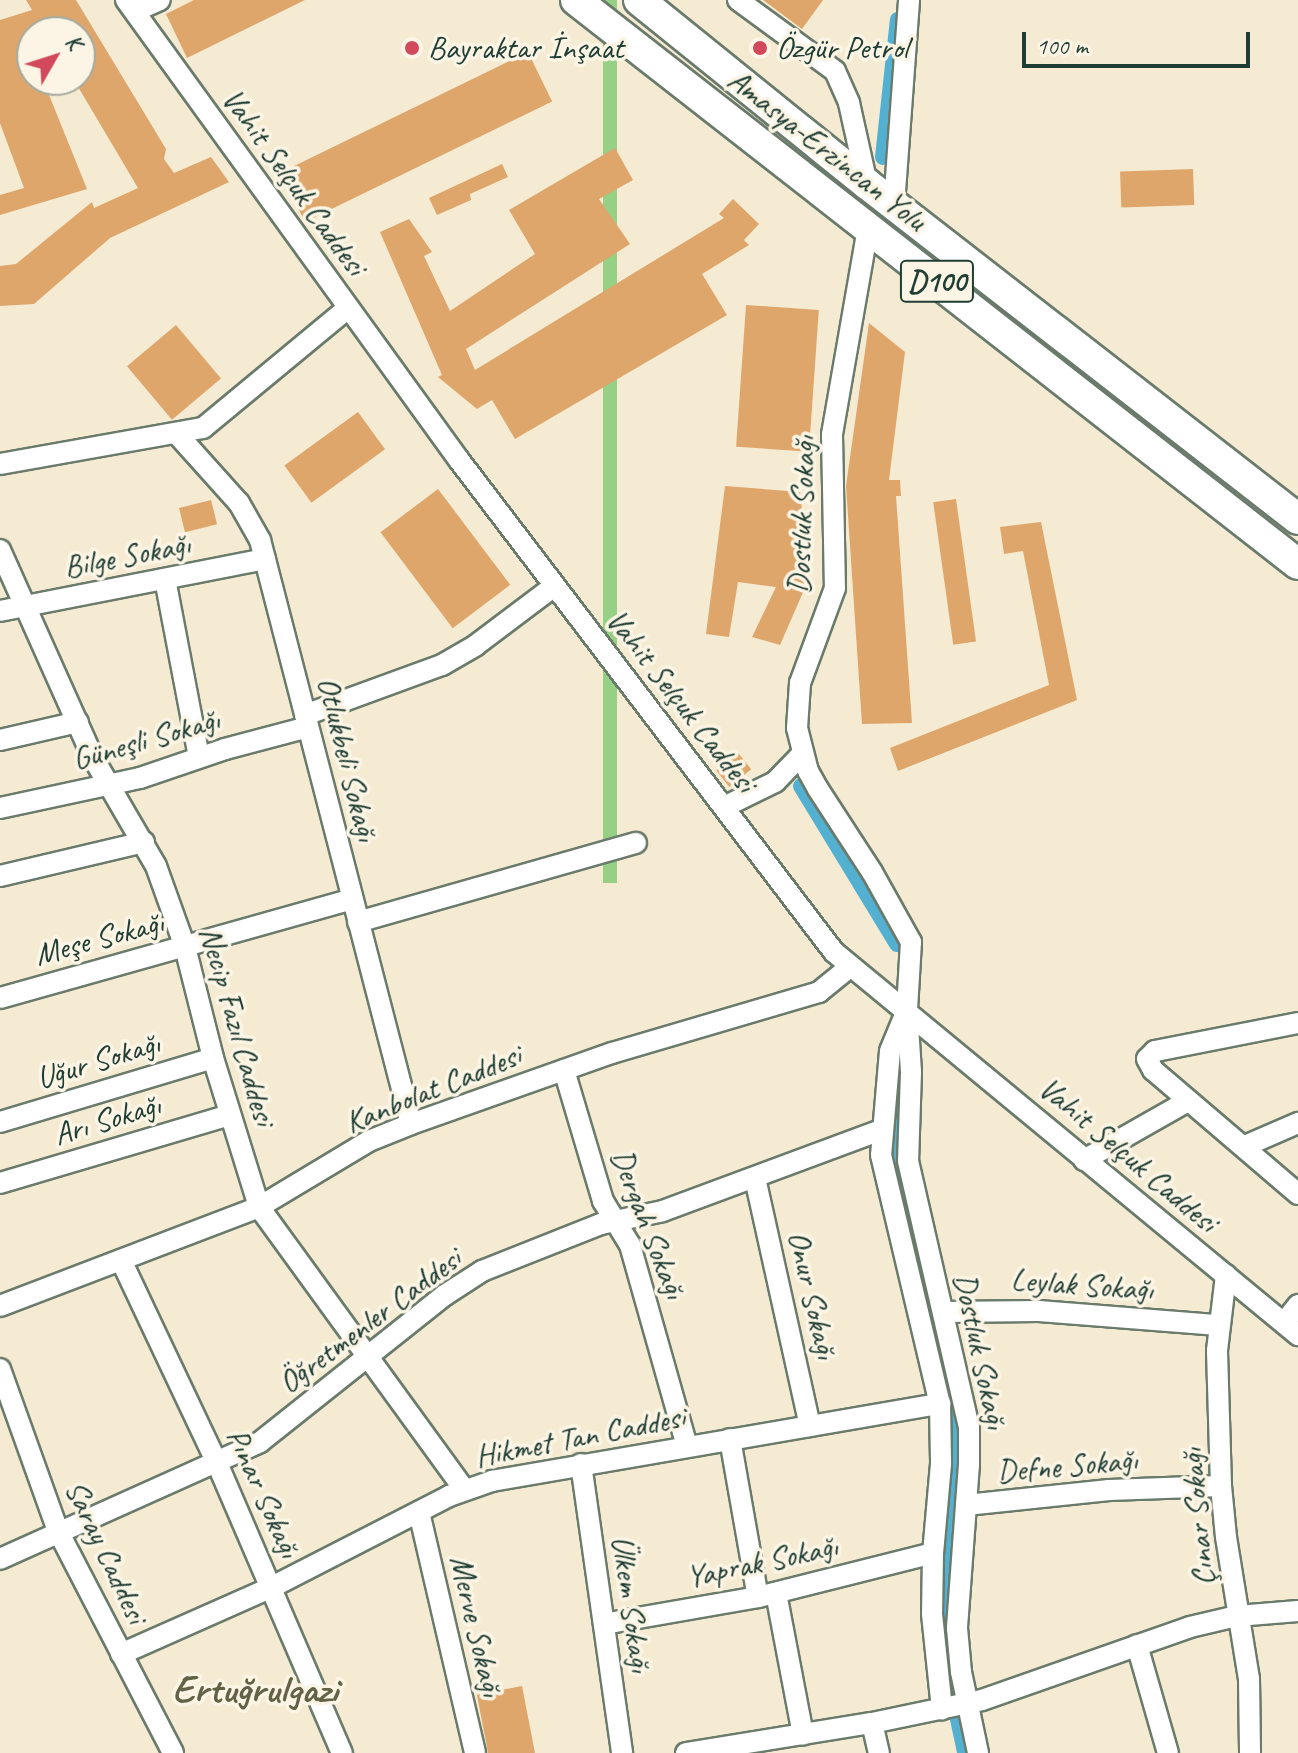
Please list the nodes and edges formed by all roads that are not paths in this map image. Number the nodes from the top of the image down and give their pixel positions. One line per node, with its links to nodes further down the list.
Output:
1 (160, 0): 6 (street)
2 (576, 0): 9 (highway, Amasya-Erzincan Yolu / D100)
3 (639, 0): 7 (highway, Amasya-Erzincan Yolu / D100)
4 (738, 0): 7 (street)
5 (909, 0): 8 (street)
6 (131, 6): 10 (street, Vahit Selçuk Caddesi)
7 (867, 184): 8 (highway, Amasya-Erzincan Yolu / D100)
8 (894, 205): 13 (highway, Amasya-Erzincan Yolu / D100)
9 (868, 228): 16 (highway, Amasya-Erzincan Yolu / D100); 24 (street, Dostluk Sokağı)
10 (348, 308): 11 (street); 18 (street, Vahit Selçuk Caddesi)
11 (177, 434): 12 (street); 15 (street, Otlukbeli Sokağı)
12 (0, 464)
13 (1298, 519)
14 (0, 550): 19 (street, Necip Fazıl Caddesi)
15 (265, 559): 17 (street, Bilge Sokağı); 21 (street, Otlukbeli Sokağı)
16 (1298, 564)
17 (165, 579): 19 (street, Bilge Sokağı); 25 (street)
18 (553, 587): 21 (street, Güneşli Sokağı); 27 (street, Vahit Selçuk Caddesi)
19 (26, 606): 20 (street, Bilge Sokağı); 22 (street, Necip Fazıl Caddesi)
20 (0, 611)
21 (306, 721): 25 (street, Güneşli Sokağı); 32 (street, Otlukbeli Sokağı)
22 (78, 722): 23 (street); 26 (street, Necip Fazıl Caddesi)
23 (0, 740)
24 (803, 753): 27 (street); 37 (street, Dostluk Sokağı)
25 (199, 757): 26 (street, Güneşli Sokağı)
26 (109, 785): 28 (street, Güneşli Sokağı); 29 (street, Necip Fazıl Caddesi)
27 (726, 806): 35 (street, Vahit Selçuk Caddesi)
28 (0, 808)
29 (144, 842): 31 (street); 34 (street, Necip Fazıl Caddesi)
30 (636, 843): 33 (street)
31 (0, 876)
32 (352, 899): 33 (street, Otlukbeli Sokağı); 34 (street, Meşe Sokağı)
33 (358, 922): 45 (street, Otlukbeli Sokağı)
34 (185, 947): 36 (street, Meşe Sokağı); 39 (street, Necip Fazıl Caddesi)
35 (850, 967): 37 (street, Vahit Selçuk Caddesi); 40 (street, Kanbolat Caddesi)
36 (0, 998)
37 (907, 1010): 46 (street, Dostluk Sokağı); 48 (street, Vahit Selçuk Caddesi); 58 (street, Dostluk Sokağı)
38 (1298, 1023): 41 (street)
39 (213, 1058): 42 (street, Necip Fazıl Caddesi); 43 (street, Uğur Sokağı)
40 (564, 1070): 45 (street, Kanbolat Caddesi); 53 (street, Dergah Sokağı)
41 (1188, 1101): 47 (street); 48 (street)
42 (230, 1115): 50 (street, Arı Sokağı); 52 (street, Necip Fazıl Caddesi)
43 (0, 1122)
44 (1298, 1123): 47 (street)
45 (411, 1124): 52 (street, Kanbolat Caddesi)
46 (881, 1130): 49 (street, Öğretmenler Caddesi); 63 (street, Dostluk Sokağı)
47 (1245, 1146): 51 (street)
48 (1084, 1160): 55 (street, Vahit Selçuk Caddesi)
49 (755, 1178): 53 (street, Öğretmenler Caddesi); 64 (street, Onur Sokağı)
50 (0, 1183)
51 (1298, 1194)
52 (259, 1207): 54 (street, Kanbolat Caddesi); 61 (street, Necip Fazıl Caddesi)
53 (615, 1221): 61 (street, Öğretmenler Caddesi); 66 (street, Dergah Sokağı)
54 (121, 1260): 57 (street, Kanbolat Caddesi); 67 (street, Pınar Sokağı)
55 (1226, 1275): 59 (street, Çınar Sokağı); 60 (street, Vahit Selçuk Caddesi)
56 (1298, 1305): 60 (street)
57 (0, 1306)
58 (943, 1312): 59 (street, Leylak Sokağı); 71 (street, Dostluk Sokağı)
59 (1218, 1325): 69 (street, Çınar Sokağı)
60 (1291, 1329)
61 (367, 1356): 67 (street, Öğretmenler Caddesi); 70 (street, Necip Fazıl Caddesi)
62 (0, 1369): 73 (street, Saray Caddesi)
63 (940, 1404): 64 (street, Hikmet Tan Caddesi); 74 (street, Dostluk Sokağı)
64 (810, 1426): 65 (street, Hikmet Tan Caddesi)
65 (730, 1439): 66 (street, Hikmet Tan Caddesi); 77 (street)
66 (687, 1446): 68 (street, Hikmet Tan Caddesi)
67 (217, 1463): 73 (street, Öğretmenler Caddesi); 76 (street, Pınar Sokağı)
68 (581, 1464): 70 (street, Hikmet Tan Caddesi); 80 (street, Ülkem Sokağı)
69 (1221, 1486): 71 (street, Defne Sokağı); 79 (street, Çınar Sokağı)
70 (464, 1489): 72 (street, Hikmet Tan Caddesi)
71 (966, 1505): 83 (street, Dostluk Sokağı)
72 (419, 1512): 76 (street, Hikmet Tan Caddesi); 90 (street, Merve Sokağı)
73 (58, 1531): 75 (street, Öğretmenler Caddesi); 82 (street, Saray Caddesi)
74 (933, 1553): 77 (street, Yaprak Sokağı); 84 (street, Dostluk Sokağı)
75 (0, 1559)
76 (272, 1587): 82 (street, Hikmet Tan Caddesi); 89 (street, Pınar Sokağı)
77 (767, 1595): 80 (street, Yaprak Sokağı); 86 (street)
78 (1298, 1611): 79 (street)
79 (1237, 1616): 81 (street); 96 (street, Çınar Sokağı)
80 (604, 1624): 91 (street, Ülkem Sokağı)
81 (1137, 1645): 83 (street); 95 (street)
82 (121, 1654): 88 (street, Saray Caddesi)
83 (967, 1703): 84 (street); 94 (street, Dostluk Sokağı)
84 (942, 1709): 85 (street)
85 (872, 1723): 86 (street); 93 (street)
86 (810, 1740): 87 (street)
87 (715, 1751): 92 (street)
88 (173, 1753)
89 (342, 1753)
90 (475, 1753)
91 (622, 1753)
92 (686, 1753)
93 (879, 1753)
94 (978, 1753)
95 (1168, 1753)
96 (1250, 1753)

